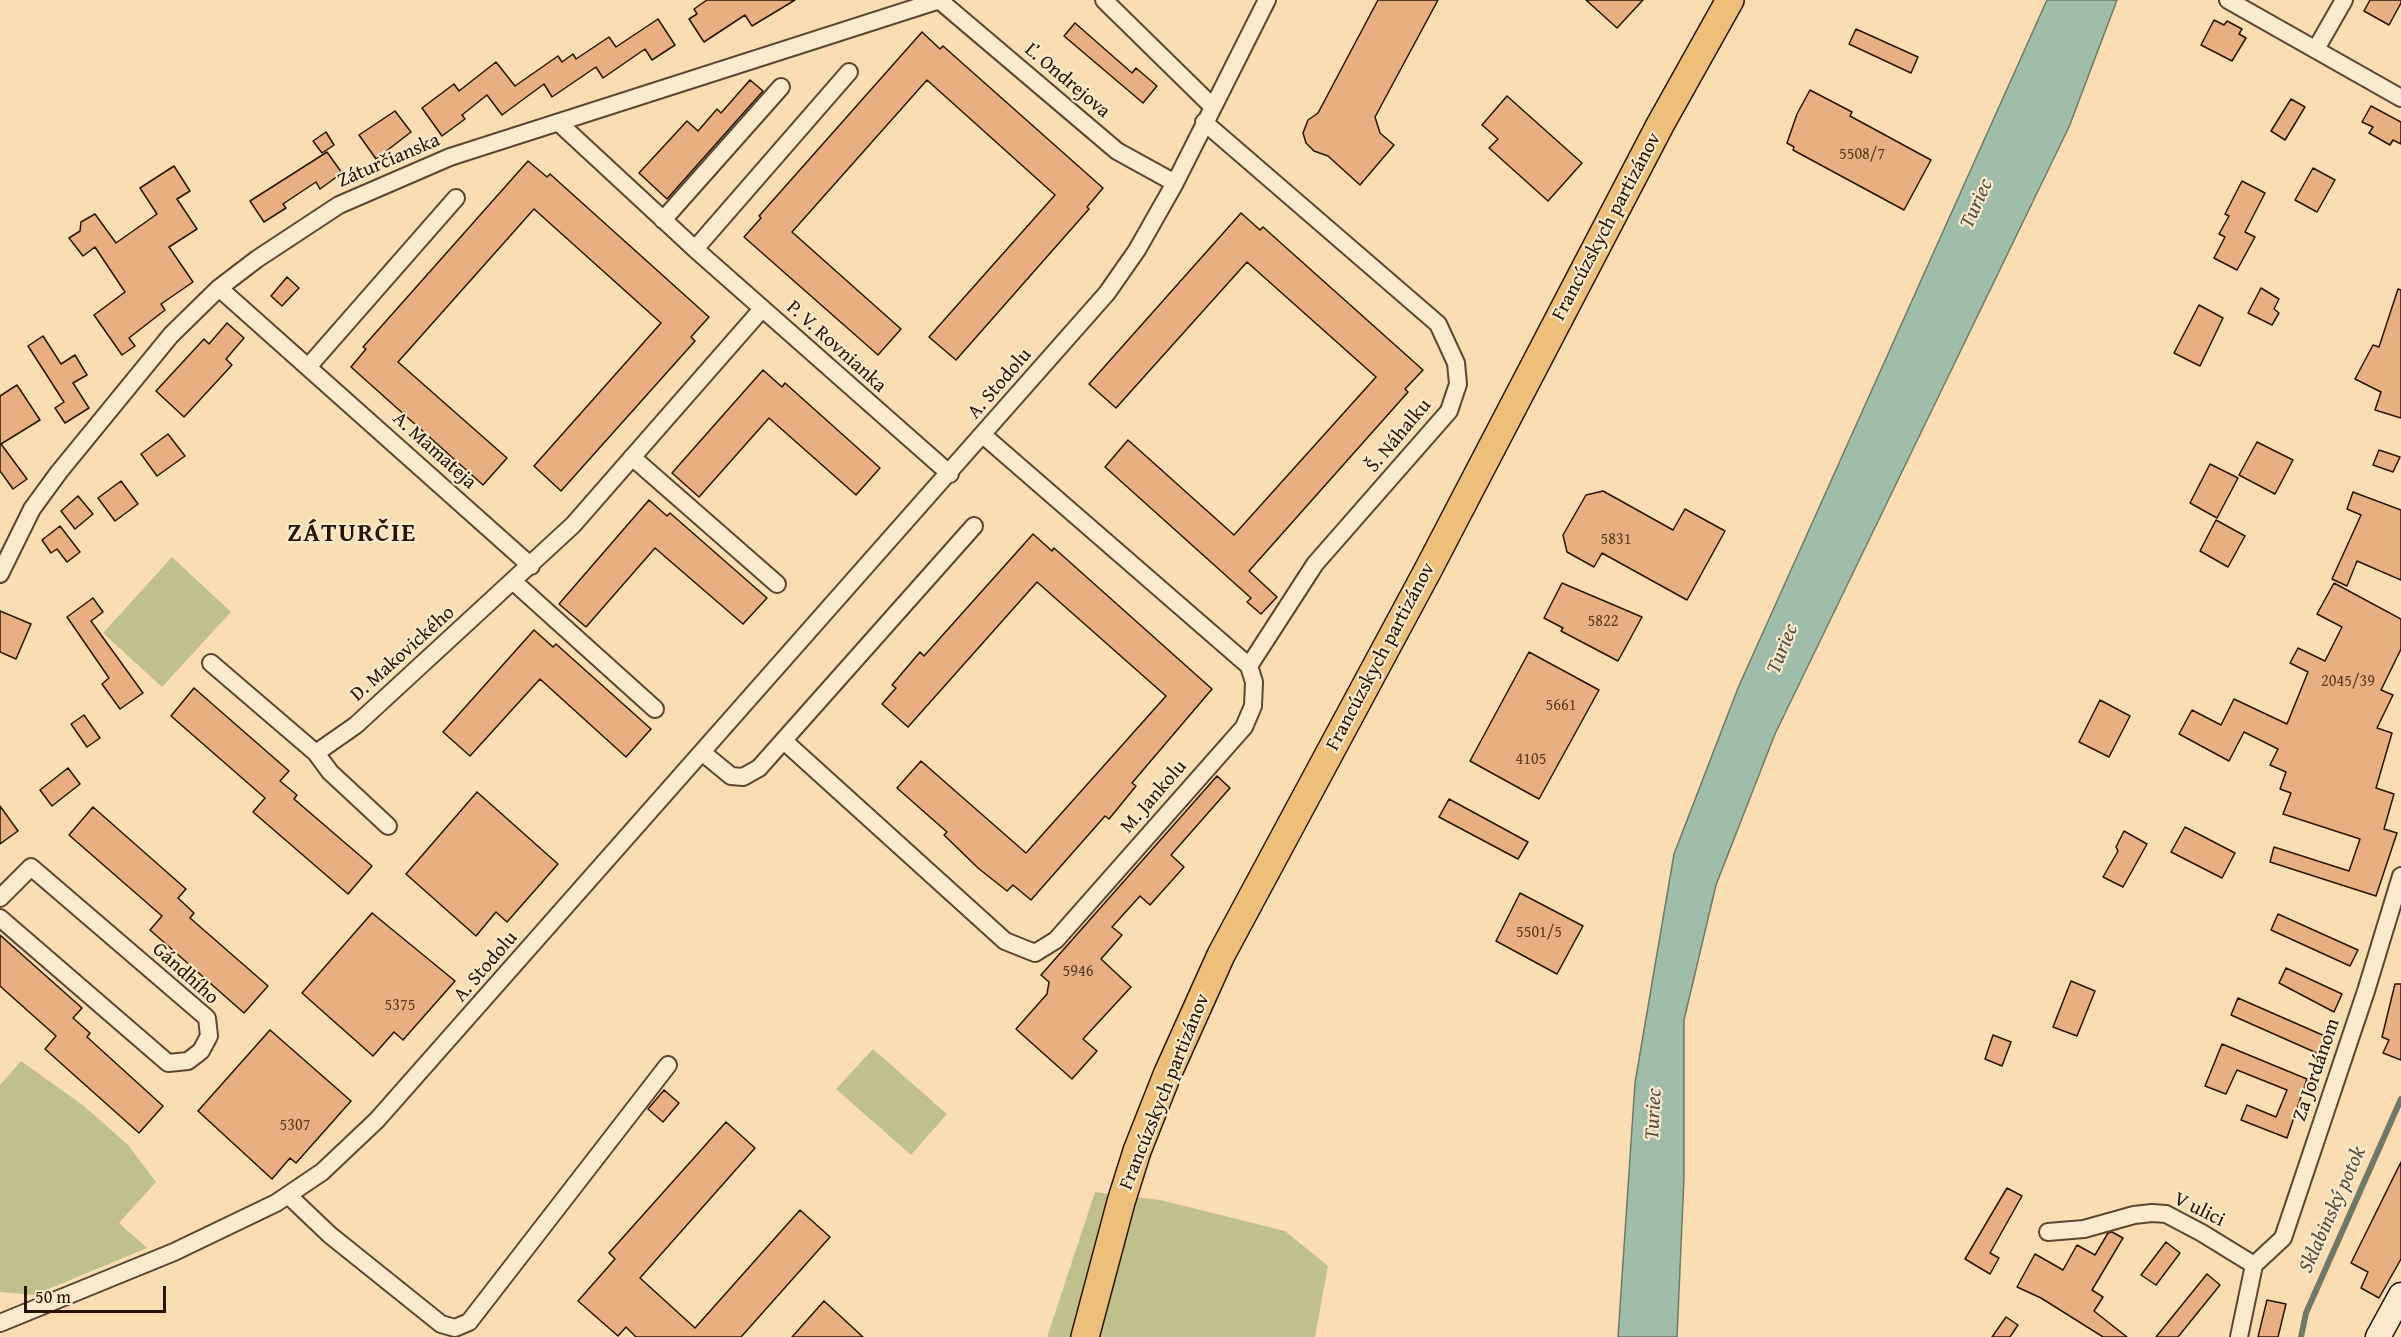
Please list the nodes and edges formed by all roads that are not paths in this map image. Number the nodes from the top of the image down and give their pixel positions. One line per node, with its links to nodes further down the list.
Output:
1 (940, 0): 13 (street, Záturčianska); 14 (street, Ľ. Ondrejova)
2 (1104, 0): 11 (street)
3 (1267, 0): 11 (street, A. Stodolu)
4 (1730, 0): 45 (main road, Francúzskych partizánov)
5 (2228, 0): 7 (street)
6 (2344, 0): 7 (street)
7 (2316, 49): 10 (street)
8 (849, 72): 17 (street)
9 (781, 87): 16 (street)
10 (2401, 98)
11 (1212, 106): 12 (street, A. Stodolu)
12 (1204, 122): 14 (street, A. Stodolu); 30 (street, Š. Náhalku)
13 (559, 123): 16 (street, P. V. Rovnianka); 18 (street, Záturčianska)
14 (1175, 183): 21 (street, A. Stodolu)
15 (456, 198): 20 (street)
16 (663, 220): 17 (street, P. V. Rovnianka)
17 (695, 249): 19 (street, P. V. Rovnianka)
18 (219, 288): 20 (street, A. Mamateja); 26 (street, Záturčianska)
19 (762, 309): 22 (street, D. Makovického); 23 (street, P. V. Rovnianka)
20 (308, 367): 25 (street, A. Mamateja)
21 (983, 435): 23 (street, A. Stodolu); 30 (street)
22 (632, 457): 25 (street, D. Makovického); 28 (street)
23 (950, 474): 34 (street, A. Stodolu)
24 (974, 526): 32 (street)
25 (531, 566): 27 (street, D. Makovického)
26 (0, 574)
27 (514, 582): 31 (street); 33 (street, D. Makovického)
28 (777, 584)
29 (211, 663): 33 (street)
30 (1249, 666): 32 (street, M. Jankolu)
31 (655, 709)
32 (784, 741): 34 (street)
33 (316, 753): 35 (street)
34 (703, 753): 40 (street, A. Stodolu)
35 (388, 826)
36 (2401, 876): 42 (street, Za Jordánom)
37 (0, 898): 38 (street, Gándhího)
38 (0, 918)
39 (668, 1065): 40 (street)
40 (289, 1196): 44 (street, A. Stodolu)
41 (2048, 1232): 42 (street, V ulici)
42 (2254, 1265): 46 (street)
43 (2401, 1295): 47 (street)
44 (0, 1323)
45 (1085, 1337)
46 (2239, 1337)
47 (2378, 1337)

